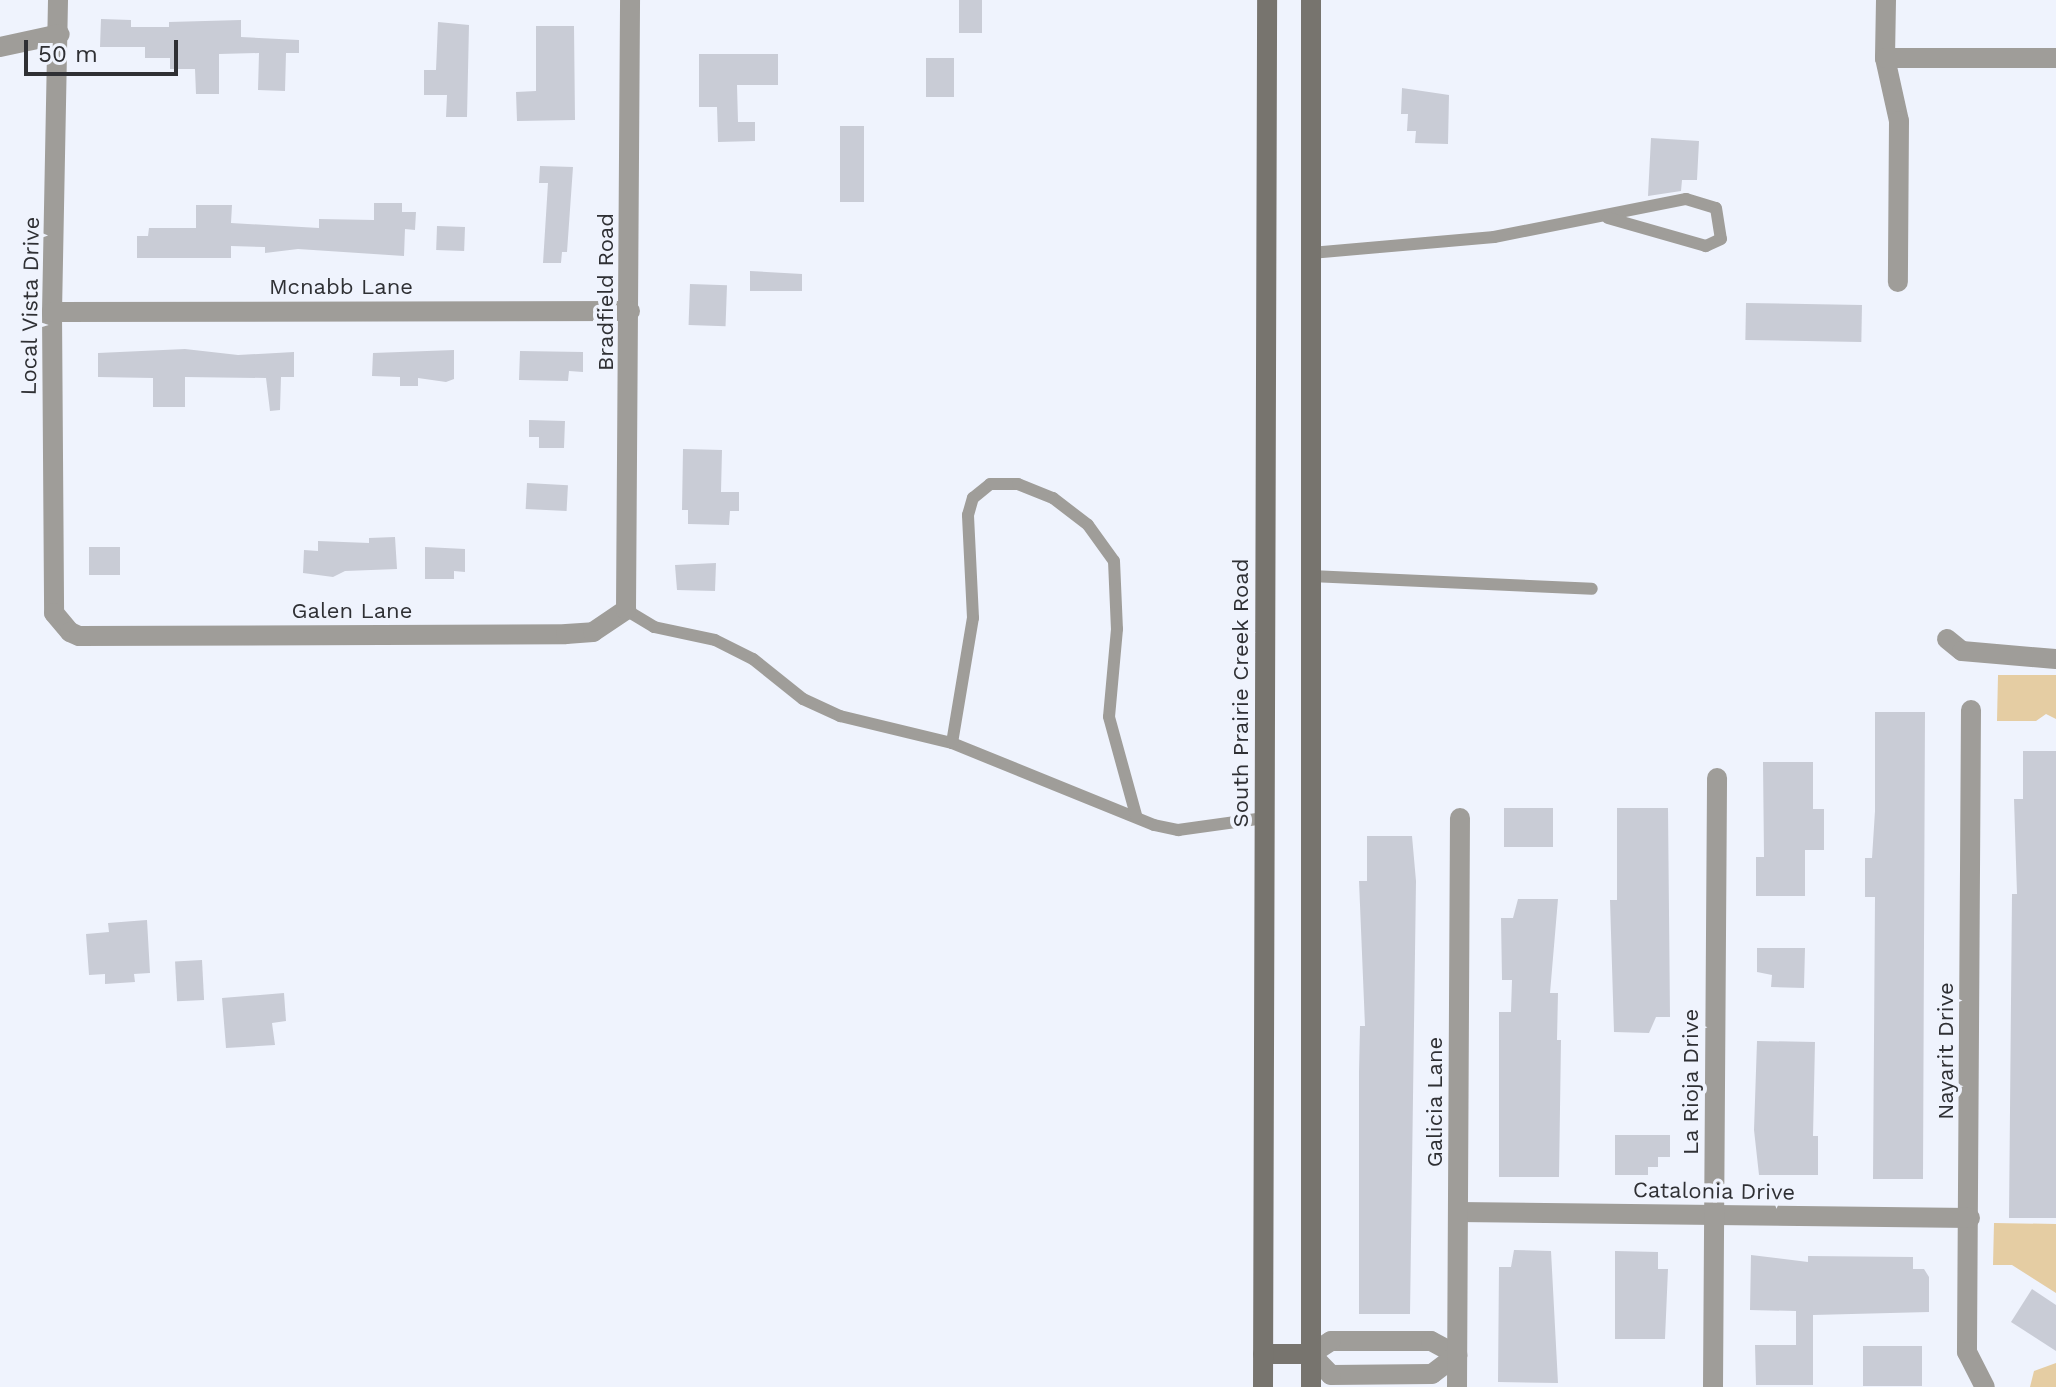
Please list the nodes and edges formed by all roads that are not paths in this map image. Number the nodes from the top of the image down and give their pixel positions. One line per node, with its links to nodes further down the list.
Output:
1 (58, 0): 6 (street, Local Vista Drive)
2 (630, 0): 13 (street, Bradfield Road)
3 (1267, 0): 25 (main road, South Prairie Creek Road)
4 (1311, 0): 11 (main road)
5 (1886, 0): 8 (street)
6 (60, 34): 7 (street); 14 (street, Local Vista Drive)
7 (0, 47)
8 (1885, 58): 9 (street); 12 (street)
9 (2056, 58)
10 (1608, 218): 10 (lane); 11 (lane)
11 (1311, 253): 15 (main road)
12 (1898, 282)
13 (630, 311): 14 (street, Mcnabb Lane); 17 (street, Bradfield Road)
14 (52, 312): 18 (street, Local Vista Drive)
15 (1311, 576): 16 (lane); 31 (main road)
16 (1592, 589)
17 (626, 610): 18 (street, Galen Lane); 22 (lane)
18 (54, 613)
19 (1947, 639): 20 (street)
20 (2056, 659)
21 (1971, 710): 29 (street, Nayarit Drive)
22 (952, 743): 24 (lane); 24 (lane)
23 (1717, 778): 28 (street, La Rioja Drive)
24 (1136, 815): 25 (lane)
25 (1264, 818): 30 (main road, South Prairie Creek Road)
26 (1460, 818): 27 (street, Galicia Lane)
27 (1458, 1212): 28 (street, Catalonia Drive); 32 (street, Galicia Lane)
28 (1714, 1215): 29 (street, Catalonia Drive); 36 (street, La Rioja Drive)
29 (1970, 1218): 37 (street, Nayarit Drive)
30 (1263, 1354): 31 (main road); 33 (main road, South Prairie Creek Road)
31 (1311, 1354): 32 (street); 32 (street); 34 (main road)
32 (1457, 1355): 35 (street, Galicia Lane)
33 (1263, 1387)
34 (1311, 1387)
35 (1457, 1387)
36 (1713, 1387)
37 (1985, 1387)

